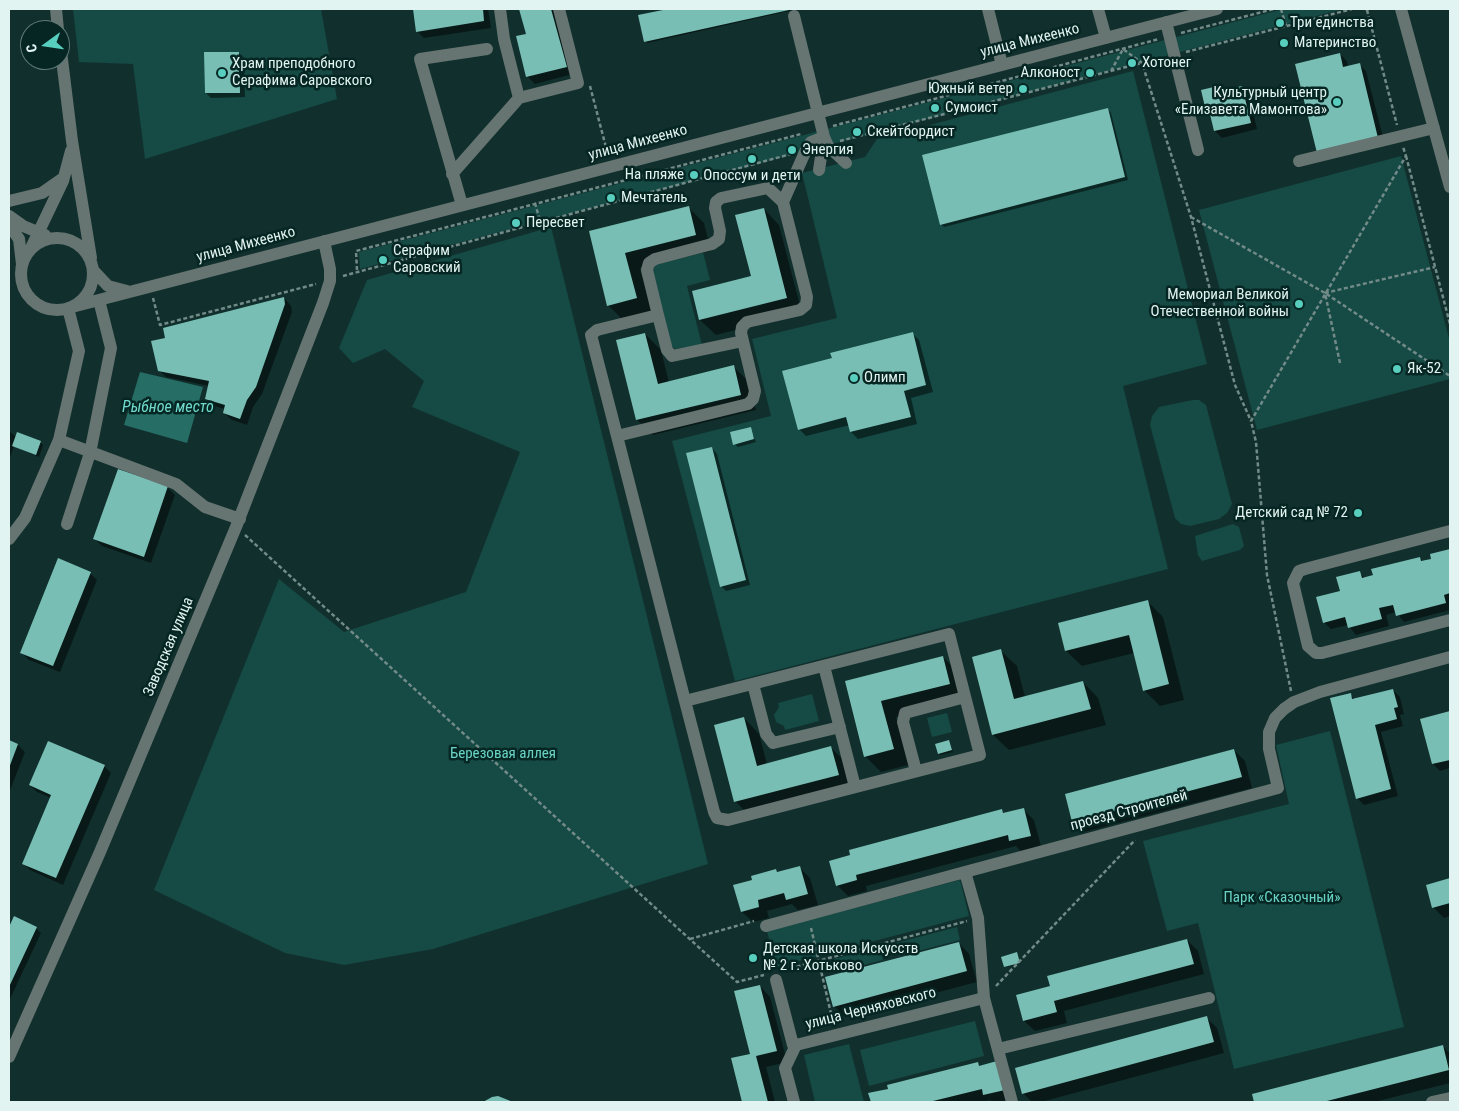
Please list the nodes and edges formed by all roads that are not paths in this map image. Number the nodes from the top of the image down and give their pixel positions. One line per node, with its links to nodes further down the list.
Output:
1 (500, 9): 13 (street)
2 (559, 9): 13 (street)
3 (988, 9): 11 (street)
4 (1098, 9): 9 (street)
5 (1217, 9): 8 (street, улица Михеенко)
6 (1401, 9): 15 (street)
7 (794, 16): 14 (street)
8 (1166, 22): 9 (street, улица Михеенко); 18 (street)
9 (1106, 38): 11 (street, улица Михеенко)
10 (487, 49): 23 (street)
11 (1002, 65): 14 (street, улица Михеенко)
12 (63, 70): 17 (street)
13 (519, 98): 23 (street)
14 (818, 113): 16 (street); 27 (street, улица Михеенко)
15 (1434, 128): 19 (street); 24 (street)
16 (824, 137): 20 (street); 21 (street); 26 (street)
17 (72, 141): 22 (street); 34 (street)
18 (1198, 150)
19 (1299, 161)
20 (846, 163)
21 (819, 170)
22 (66, 173): 25 (street); 30 (street)
23 (452, 174): 27 (street)
24 (1450, 187)
25 (9, 202)
26 (784, 202): 39 (street); 40 (street)
27 (462, 205): 32 (street, улица Михеенко)
28 (9, 216): 30 (street)
29 (9, 225): 35 (street)
30 (38, 234): 31 (street); 33 (street)
31 (60, 238): 33 (street); 34 (street)
32 (324, 241): 36 (street, улица Михеенко); 44 (street, Заводская улица)
33 (29, 252): 35 (street)
34 (92, 266): 36 (street); 38 (street)
35 (18, 278): 38 (street)
36 (134, 291): 37 (street, улица Михеенко)
37 (100, 300): 38 (street, улица Михеенко); 43 (street)
38 (68, 308): 42 (street)
39 (658, 315): 40 (street); 41 (street)
40 (743, 341): 41 (street)
41 (616, 436): 53 (street)
42 (59, 440): 43 (street); 47 (street)
43 (90, 453): 44 (street); 45 (street)
44 (238, 523): 64 (street, Заводская улица)
45 (67, 524)
46 (1450, 531): 48 (street)
47 (9, 539)
48 (1450, 620)
49 (1450, 657): 57 (street, проезд Строителей)
50 (824, 666): 51 (street); 52 (street); 54 (street)
51 (753, 684): 53 (street); 54 (street)
52 (965, 697): 55 (street); 55 (street)
53 (685, 701): 56 (street)
54 (840, 727): 56 (street)
55 (916, 771): 56 (street)
56 (855, 787)
57 (965, 872): 58 (street, проезд Строителей); 60 (street)
58 (766, 926)
59 (773, 975): 62 (street)
60 (984, 998): 62 (street, улица Черняховского); 63 (street)
61 (1209, 998): 63 (street)
62 (796, 1045): 66 (street, улица Черняховского)
63 (998, 1049): 67 (street)
64 (9, 1057)
65 (1450, 1098): 68 (street)
66 (794, 1102)
67 (1012, 1102)
68 (1432, 1102)

